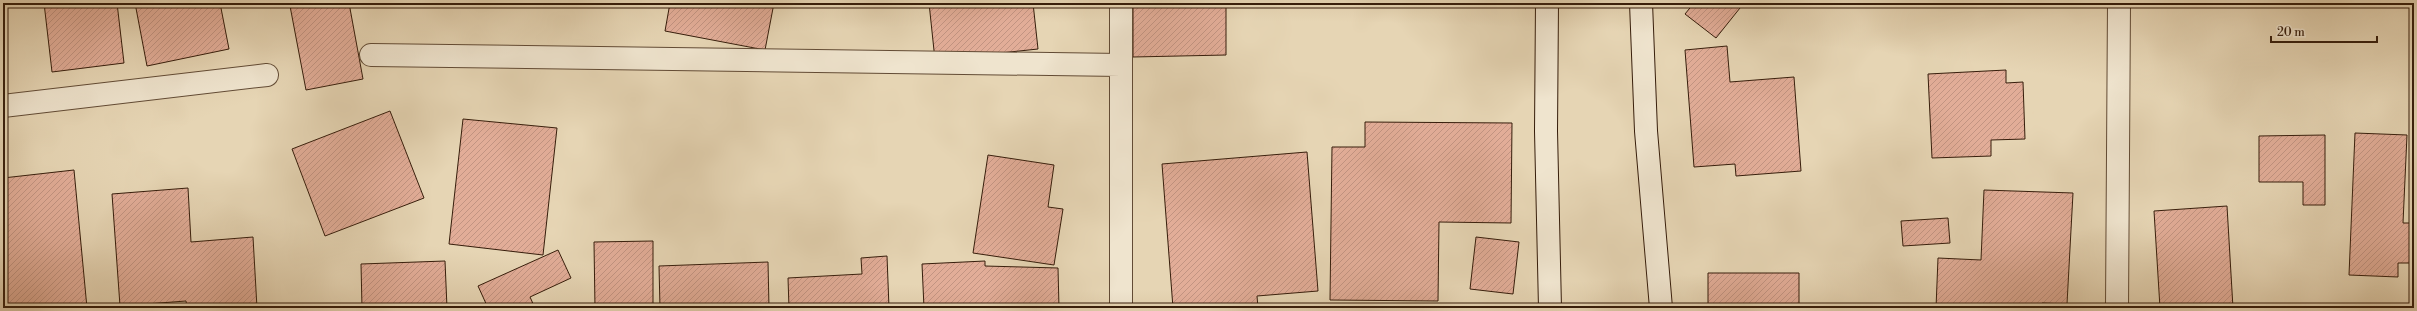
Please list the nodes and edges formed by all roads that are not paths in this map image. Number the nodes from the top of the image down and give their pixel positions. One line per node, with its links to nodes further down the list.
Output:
1 (1120, 3): 6 (street)
2 (1547, 3): 10 (street)
3 (1641, 3): 11 (street)
4 (2119, 3): 12 (street)
5 (371, 55): 6 (street)
6 (1121, 65): 9 (street)
7 (267, 75): 8 (street)
8 (3, 106)
9 (1121, 308)
10 (1550, 308)
11 (1661, 308)
12 (2117, 308)

